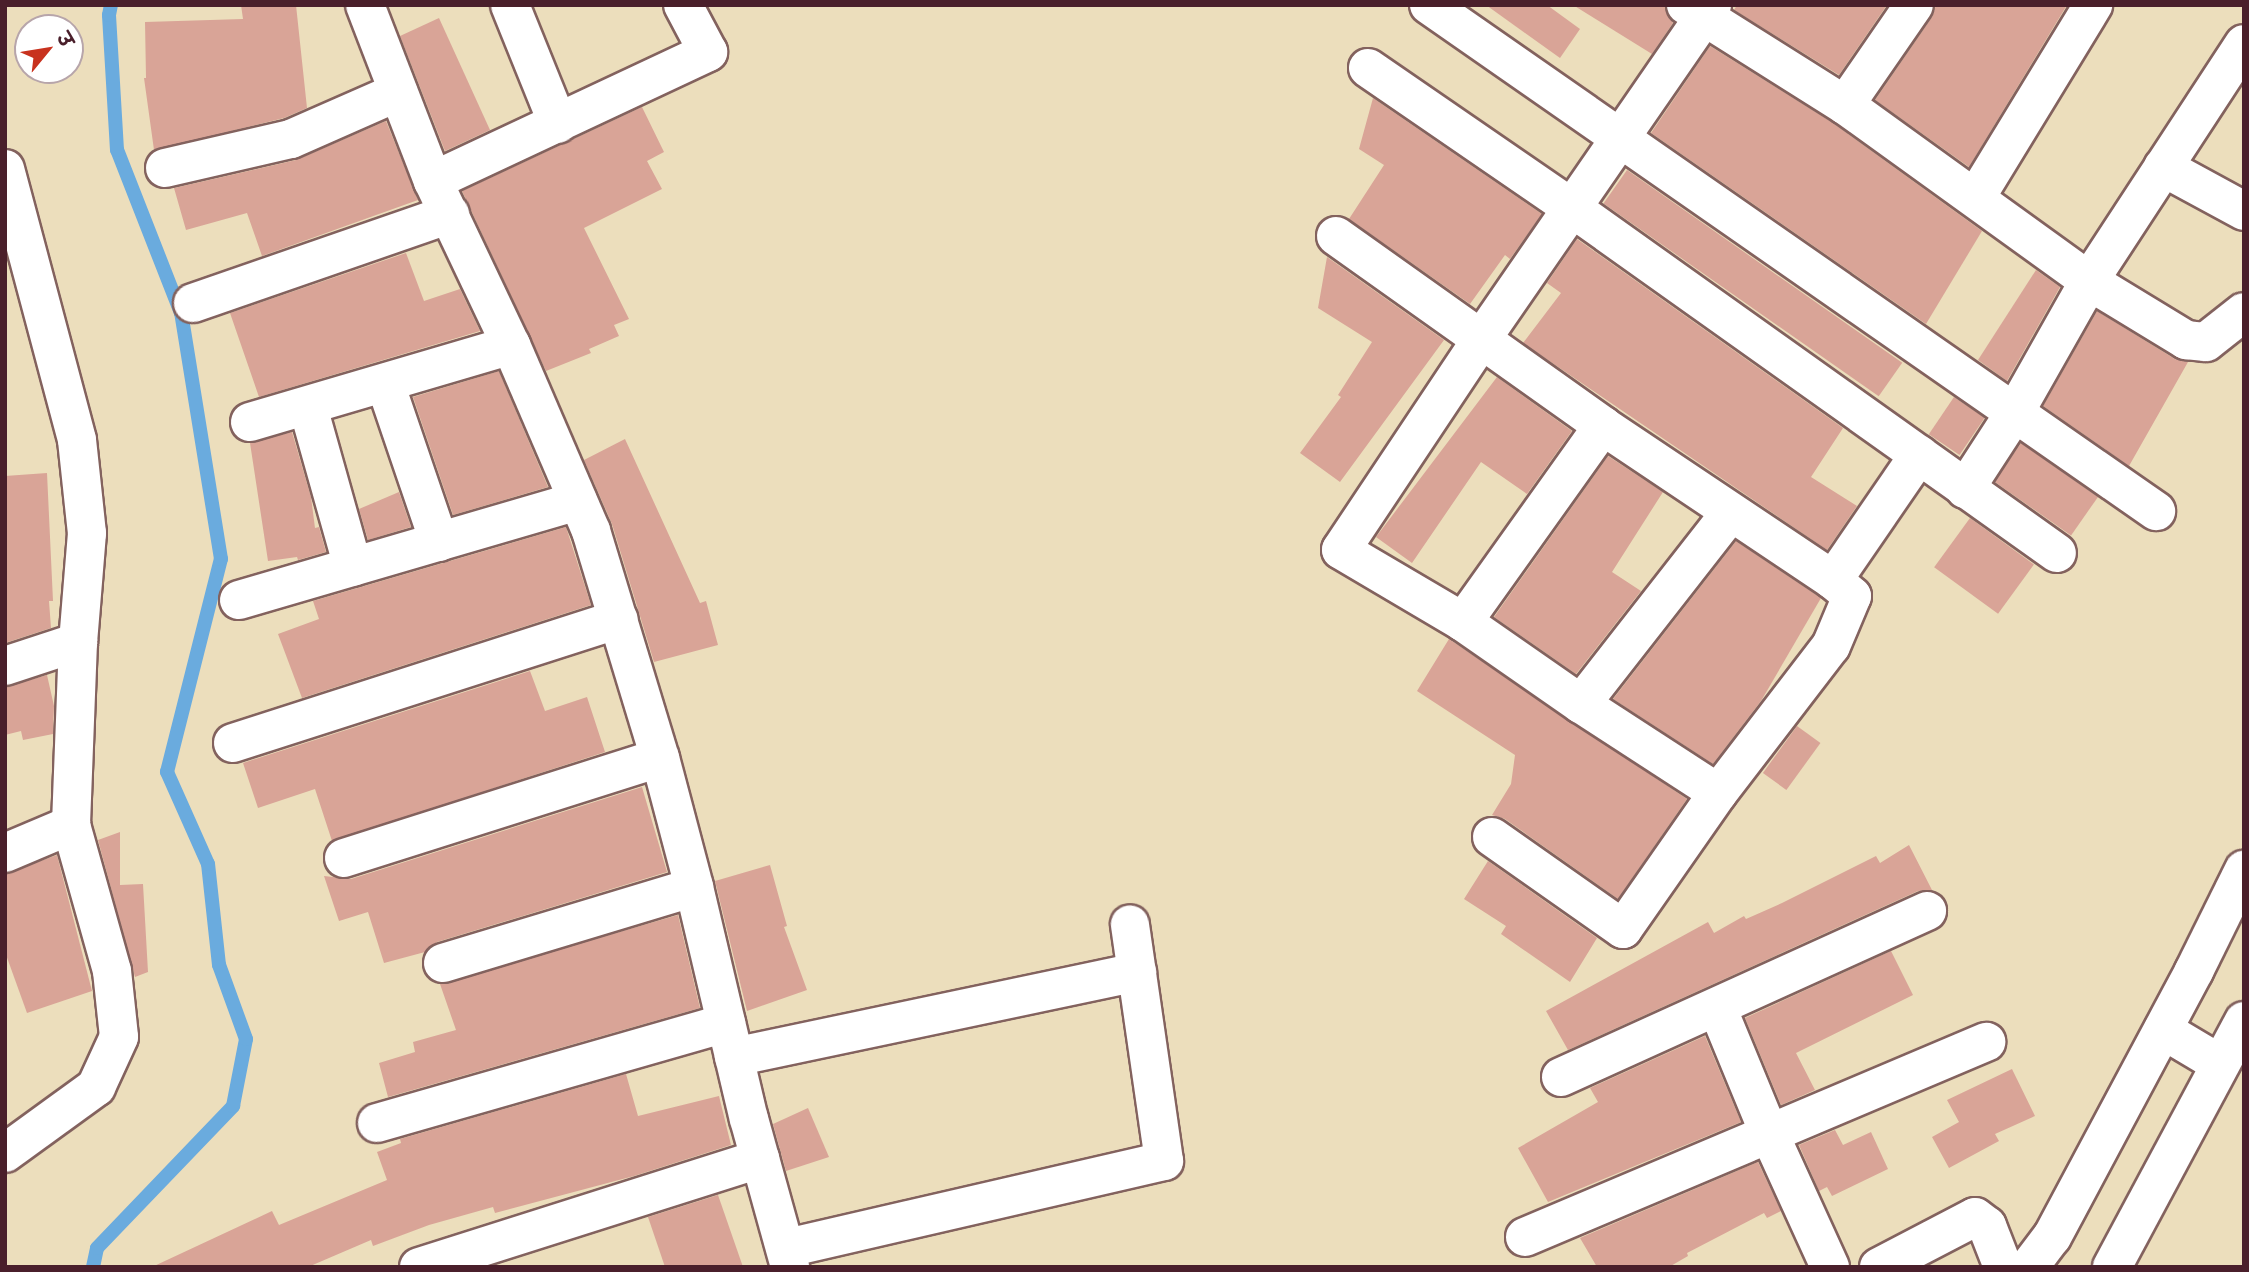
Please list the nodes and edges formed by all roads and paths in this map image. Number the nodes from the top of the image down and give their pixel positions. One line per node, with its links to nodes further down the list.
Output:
1 (365, 5): 10 (street)
2 (510, 5): 12 (street)
3 (683, 5): 12 (street)
4 (1429, 5): 13 (street)
5 (1914, 5): 11 (street)
6 (2093, 5): 18 (street)
7 (1701, 9): 11 (street); 13 (street)
8 (2242, 52): 14 (street)
9 (1368, 68): 19 (street)
10 (398, 92): 15 (street); 17 (street)
11 (1845, 105): 18 (street)
12 (558, 124): 17 (street)
13 (1620, 138): 19 (street); 30 (street)
14 (2163, 167): 20 (street); 23 (street)
15 (164, 168)
16 (5, 169): 45 (street)
17 (433, 181): 21 (street)
18 (1976, 197): 23 (street)
19 (1572, 208): 26 (street); 33 (street)
20 (2244, 211)
21 (450, 214): 24 (street); 27 (street)
22 (1336, 236): 26 (street)
23 (2089, 281): 25 (street); 30 (street)
24 (193, 303)
25 (2244, 312)
26 (1481, 340): 32 (street); 44 (street)
27 (511, 345): 28 (street); 35 (street)
28 (385, 383): 29 (street); 38 (street)
29 (308, 407): 31 (street); 40 (street)
30 (2015, 412): 34 (street); 36 (street)
31 (250, 422)
32 (1603, 426): 37 (street); 44 (street)
33 (1919, 455): 34 (street); 41 (street)
34 (1965, 489): 39 (street)
35 (578, 501): 38 (street); 43 (street)
36 (2156, 511)
37 (1730, 513): 41 (street); 47 (street)
38 (439, 542): 40 (street)
39 (2057, 553)
40 (353, 567): 42 (street)
41 (1833, 580): 50 (street)
42 (239, 600)
43 (619, 619): 48 (street); 49 (street)
44 (1463, 622): 47 (street)
45 (78, 642): 46 (street); 51 (street)
46 (5, 666)
47 (1581, 704): 50 (street)
48 (233, 743)
49 (660, 758): 54 (street); 56 (street)
50 (1718, 793): 52 (street)
51 (71, 825): 53 (street); 70 (street)
52 (1492, 837)
53 (5, 853)
54 (344, 858)
55 (2244, 870): 63 (street)
56 (694, 887): 59 (street); 64 (street)
57 (1927, 911): 61 (street)
58 (1130, 924): 60 (street)
59 (443, 963)
60 (1138, 972): 64 (street); 73 (street)
61 (1717, 1007): 67 (street); 69 (street)
62 (2244, 1021): 66 (street)
63 (2162, 1030): 66 (street); 78 (street)
64 (730, 1040): 68 (street); 71 (street)
65 (1986, 1042): 69 (street)
66 (2220, 1064): 79 (street)
67 (1561, 1077)
68 (377, 1122)
69 (1769, 1133): 72 (street); 75 (street)
70 (5, 1153)
71 (760, 1159): 73 (street); 74 (street)
72 (1525, 1237)
73 (789, 1257)
74 (419, 1267)
75 (1830, 1267)
76 (1879, 1267): 77 (street)
77 (2003, 1267)
78 (2029, 1267)
79 (2112, 1267)

